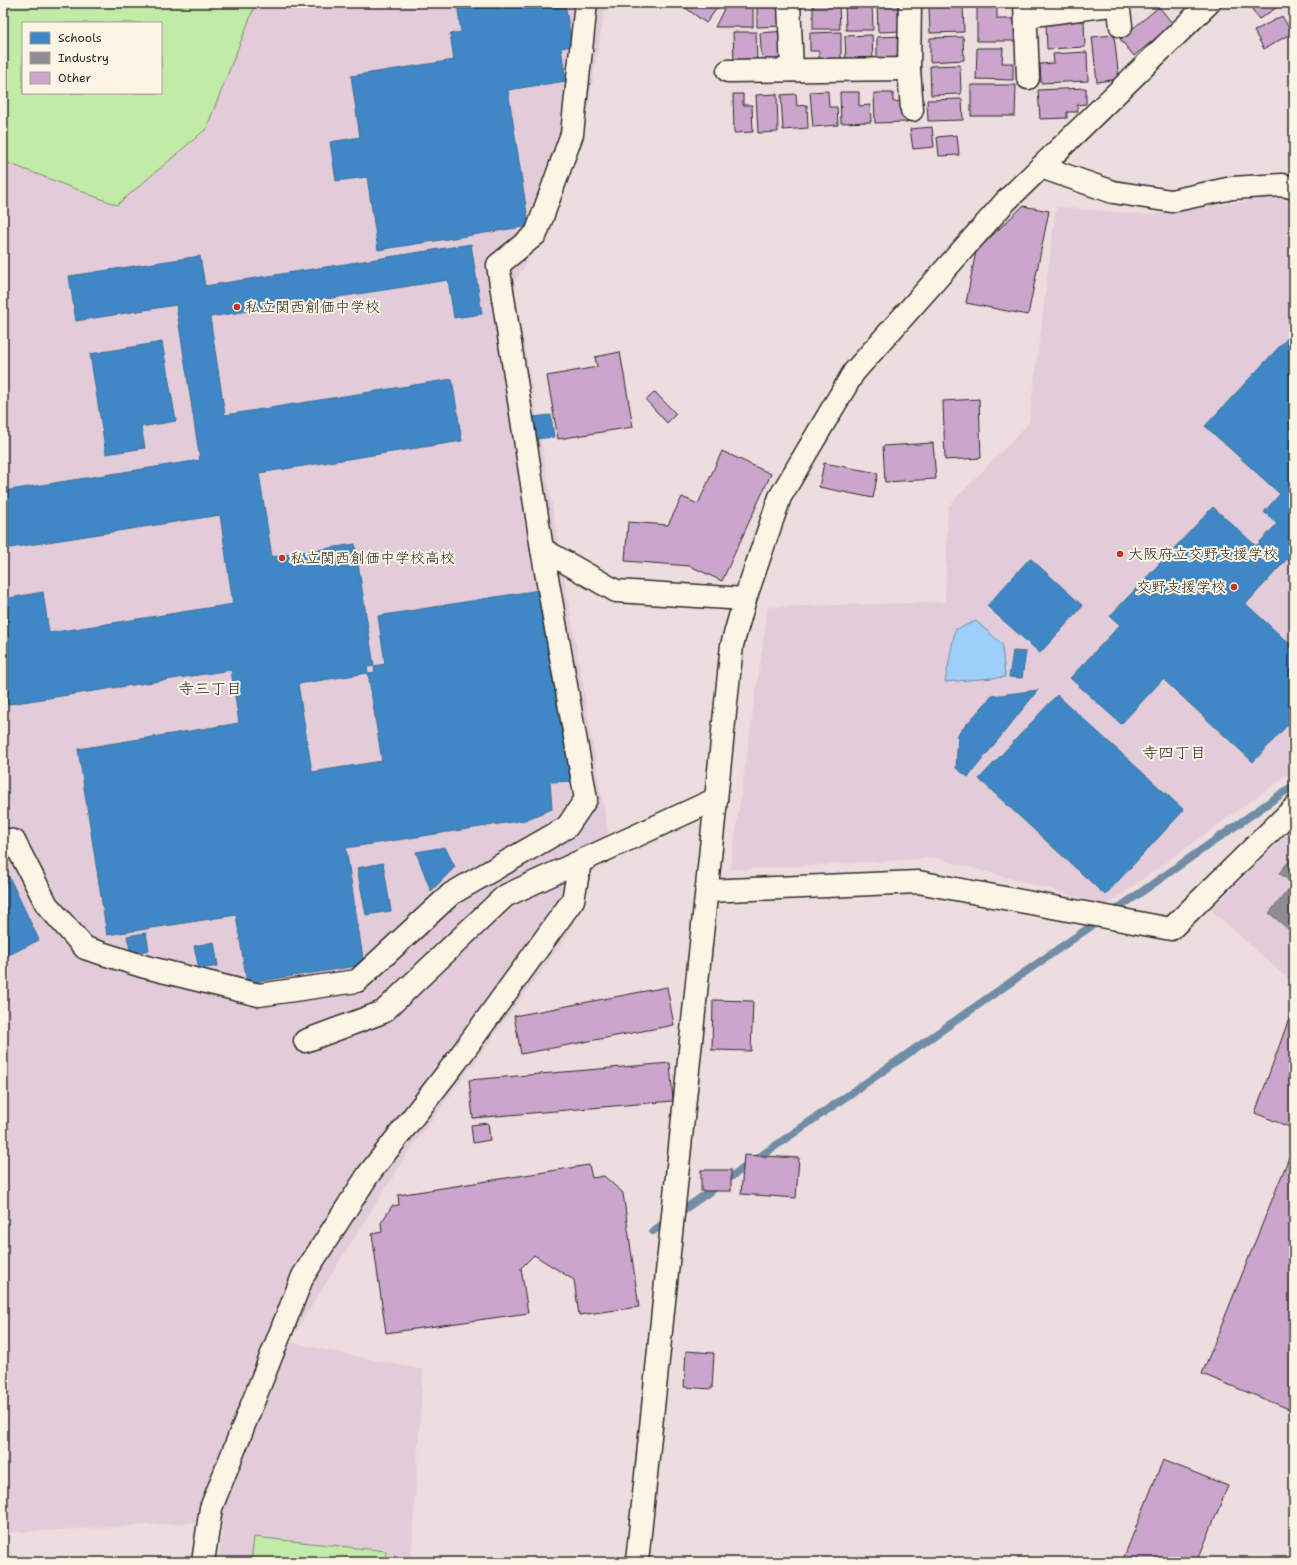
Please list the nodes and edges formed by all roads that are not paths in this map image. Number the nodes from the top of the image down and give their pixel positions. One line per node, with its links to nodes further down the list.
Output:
1 (586, 3): 15 (street)
2 (789, 3): 9 (street)
3 (910, 3): 8 (street)
4 (1208, 3): 13 (street)
5 (1118, 4): 6 (street); 7 (street)
6 (1025, 9): 11 (street)
7 (1121, 26)
8 (909, 69): 9 (street); 12 (street)
9 (792, 70): 10 (street)
10 (728, 71)
11 (1028, 78)
12 (912, 110)
13 (1041, 167): 14 (street); 16 (street)
14 (1294, 188)
15 (542, 549): 16 (street); 19 (street)
16 (745, 599): 17 (street)
17 (716, 799): 20 (street); 21 (street)
18 (1294, 808): 21 (street)
19 (3, 839)
20 (580, 862): 22 (street); 23 (street)
21 (707, 891): 24 (street)
22 (305, 1041)
23 (203, 1562)
24 (638, 1562)

